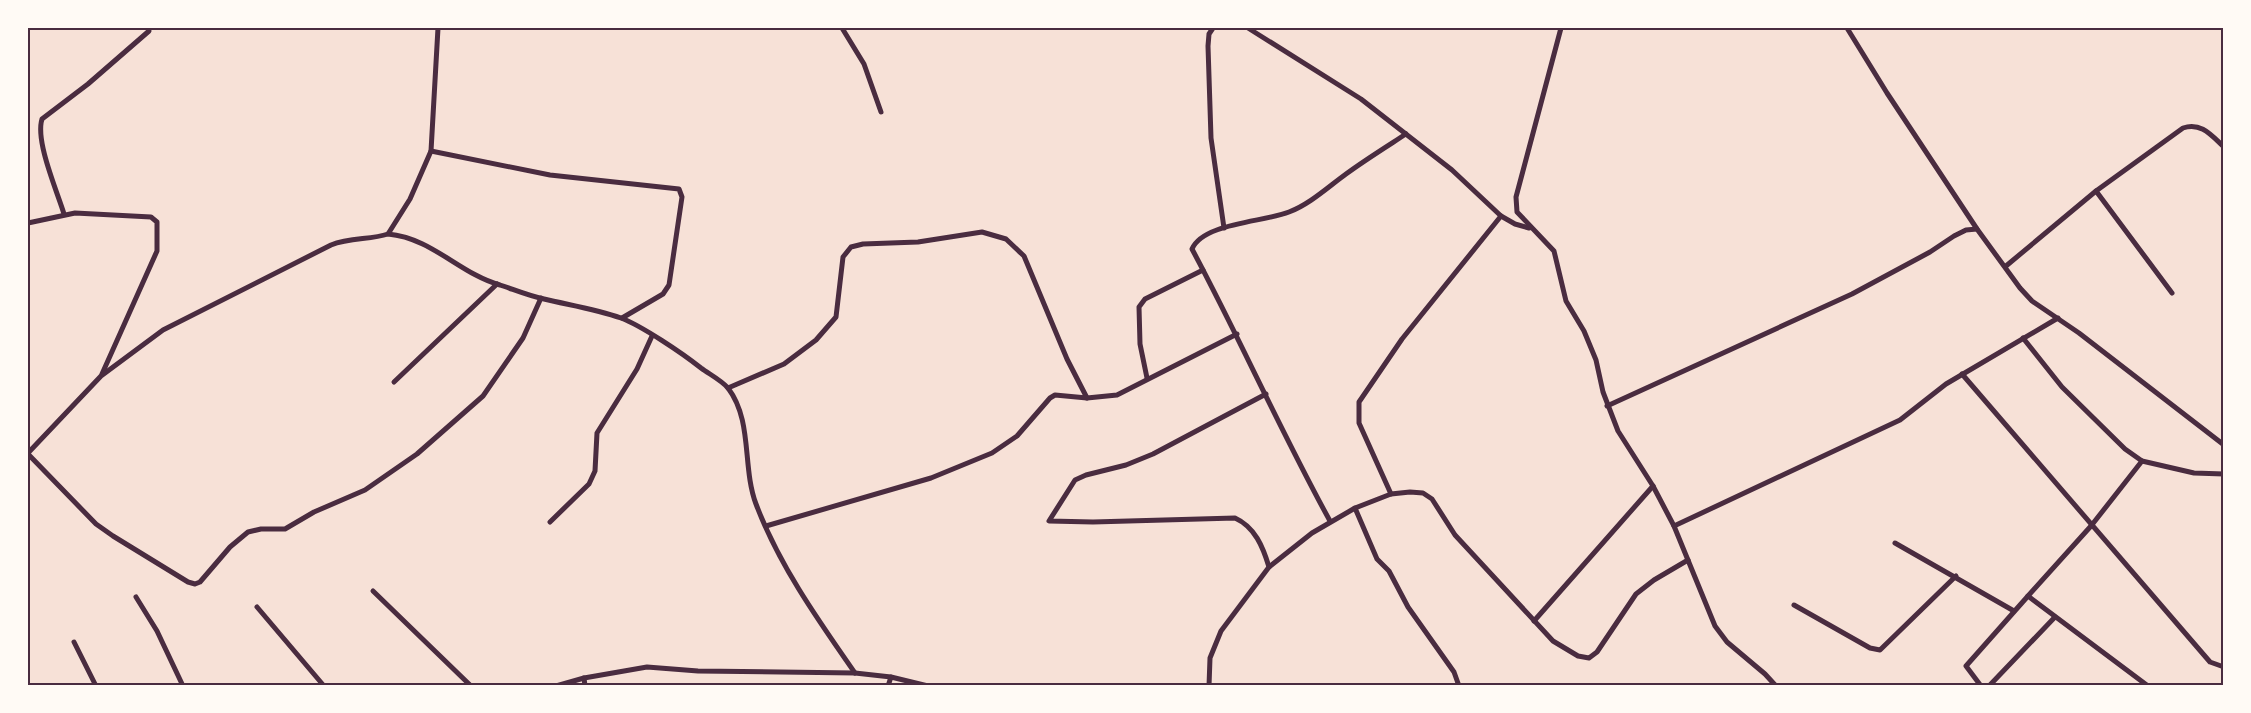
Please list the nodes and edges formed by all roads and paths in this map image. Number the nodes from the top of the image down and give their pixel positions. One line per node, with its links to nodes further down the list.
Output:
1 (438, 28): 11 (street)
2 (842, 28): 8 (street)
3 (1213, 28): 16 (street)
4 (1248, 28): 9 (street)
5 (1561, 28): 17 (street)
6 (1847, 28): 18 (street)
7 (149, 30): 13 (street)
8 (881, 112)
9 (1406, 134): 14 (street); 16 (street)
10 (2224, 147): 12 (street)
11 (431, 151): 19 (street); 25 (street)
12 (2096, 191): 20 (street); 23 (street)
13 (64, 214): 15 (street); 31 (street)
14 (1501, 216): 17 (street); 43 (street)
15 (28, 223)
16 (1224, 228): 21 (street)
17 (1530, 228): 37 (street)
18 (1977, 229): 20 (street); 37 (street)
19 (388, 234): 22 (street); 31 (street)
20 (2006, 266): 26 (street)
21 (1203, 270): 27 (street); 32 (street)
22 (497, 284): 24 (street); 33 (street)
23 (2172, 293)
24 (541, 298): 25 (street); 39 (street)
25 (622, 318): 28 (street)
26 (2058, 318): 29 (street); 38 (street)
27 (1237, 334): 32 (street); 35 (street)
28 (652, 336): 34 (street); 46 (street)
29 (2023, 338): 30 (street); 40 (street)
30 (1962, 374): 48 (street); 49 (street)
31 (101, 376): 39 (street)
32 (1147, 378): 36 (street)
33 (394, 382)
34 (728, 388): 36 (street); 47 (street)
35 (1266, 394): 45 (street); 52 (street)
36 (1087, 398): 47 (street)
37 (1607, 406): 42 (street)
38 (2224, 445)
39 (28, 454)
40 (2142, 461): 41 (street); 49 (street)
41 (2224, 474)
42 (1653, 486): 48 (street); 61 (street)
43 (1391, 494): 44 (street); 61 (street)
44 (1355, 508): 45 (street); 76 (street)
45 (1330, 521): 52 (street)
46 (550, 522)
47 (766, 526): 64 (street)
48 (1674, 526): 51 (street)
49 (2091, 526): 55 (street); 63 (street)
50 (1895, 543): 53 (street)
51 (1688, 560): 61 (street); 77 (street)
52 (1269, 567): 75 (street)
53 (1956, 576): 57 (street); 59 (street)
54 (373, 591): 70 (street)
55 (2028, 596): 59 (street); 60 (street)
56 (136, 597): 68 (street)
57 (1794, 604)
58 (257, 607): 69 (street)
59 (2014, 611): 78 (street)
60 (2055, 617): 79 (street); 80 (street)
61 (1534, 620)
62 (74, 642): 67 (street)
63 (2224, 666)
64 (855, 673): 65 (street); 66 (street)
65 (891, 677): 73 (street); 74 (street)
66 (584, 678): 71 (street); 72 (street)
67 (96, 686)
68 (183, 686)
69 (324, 686)
70 (470, 686)
71 (556, 686)
72 (585, 686)
73 (888, 686)
74 (928, 686)
75 (1208, 686)
76 (1459, 686)
77 (1776, 686)
78 (1981, 686)
79 (1989, 686)
80 (2148, 686)

